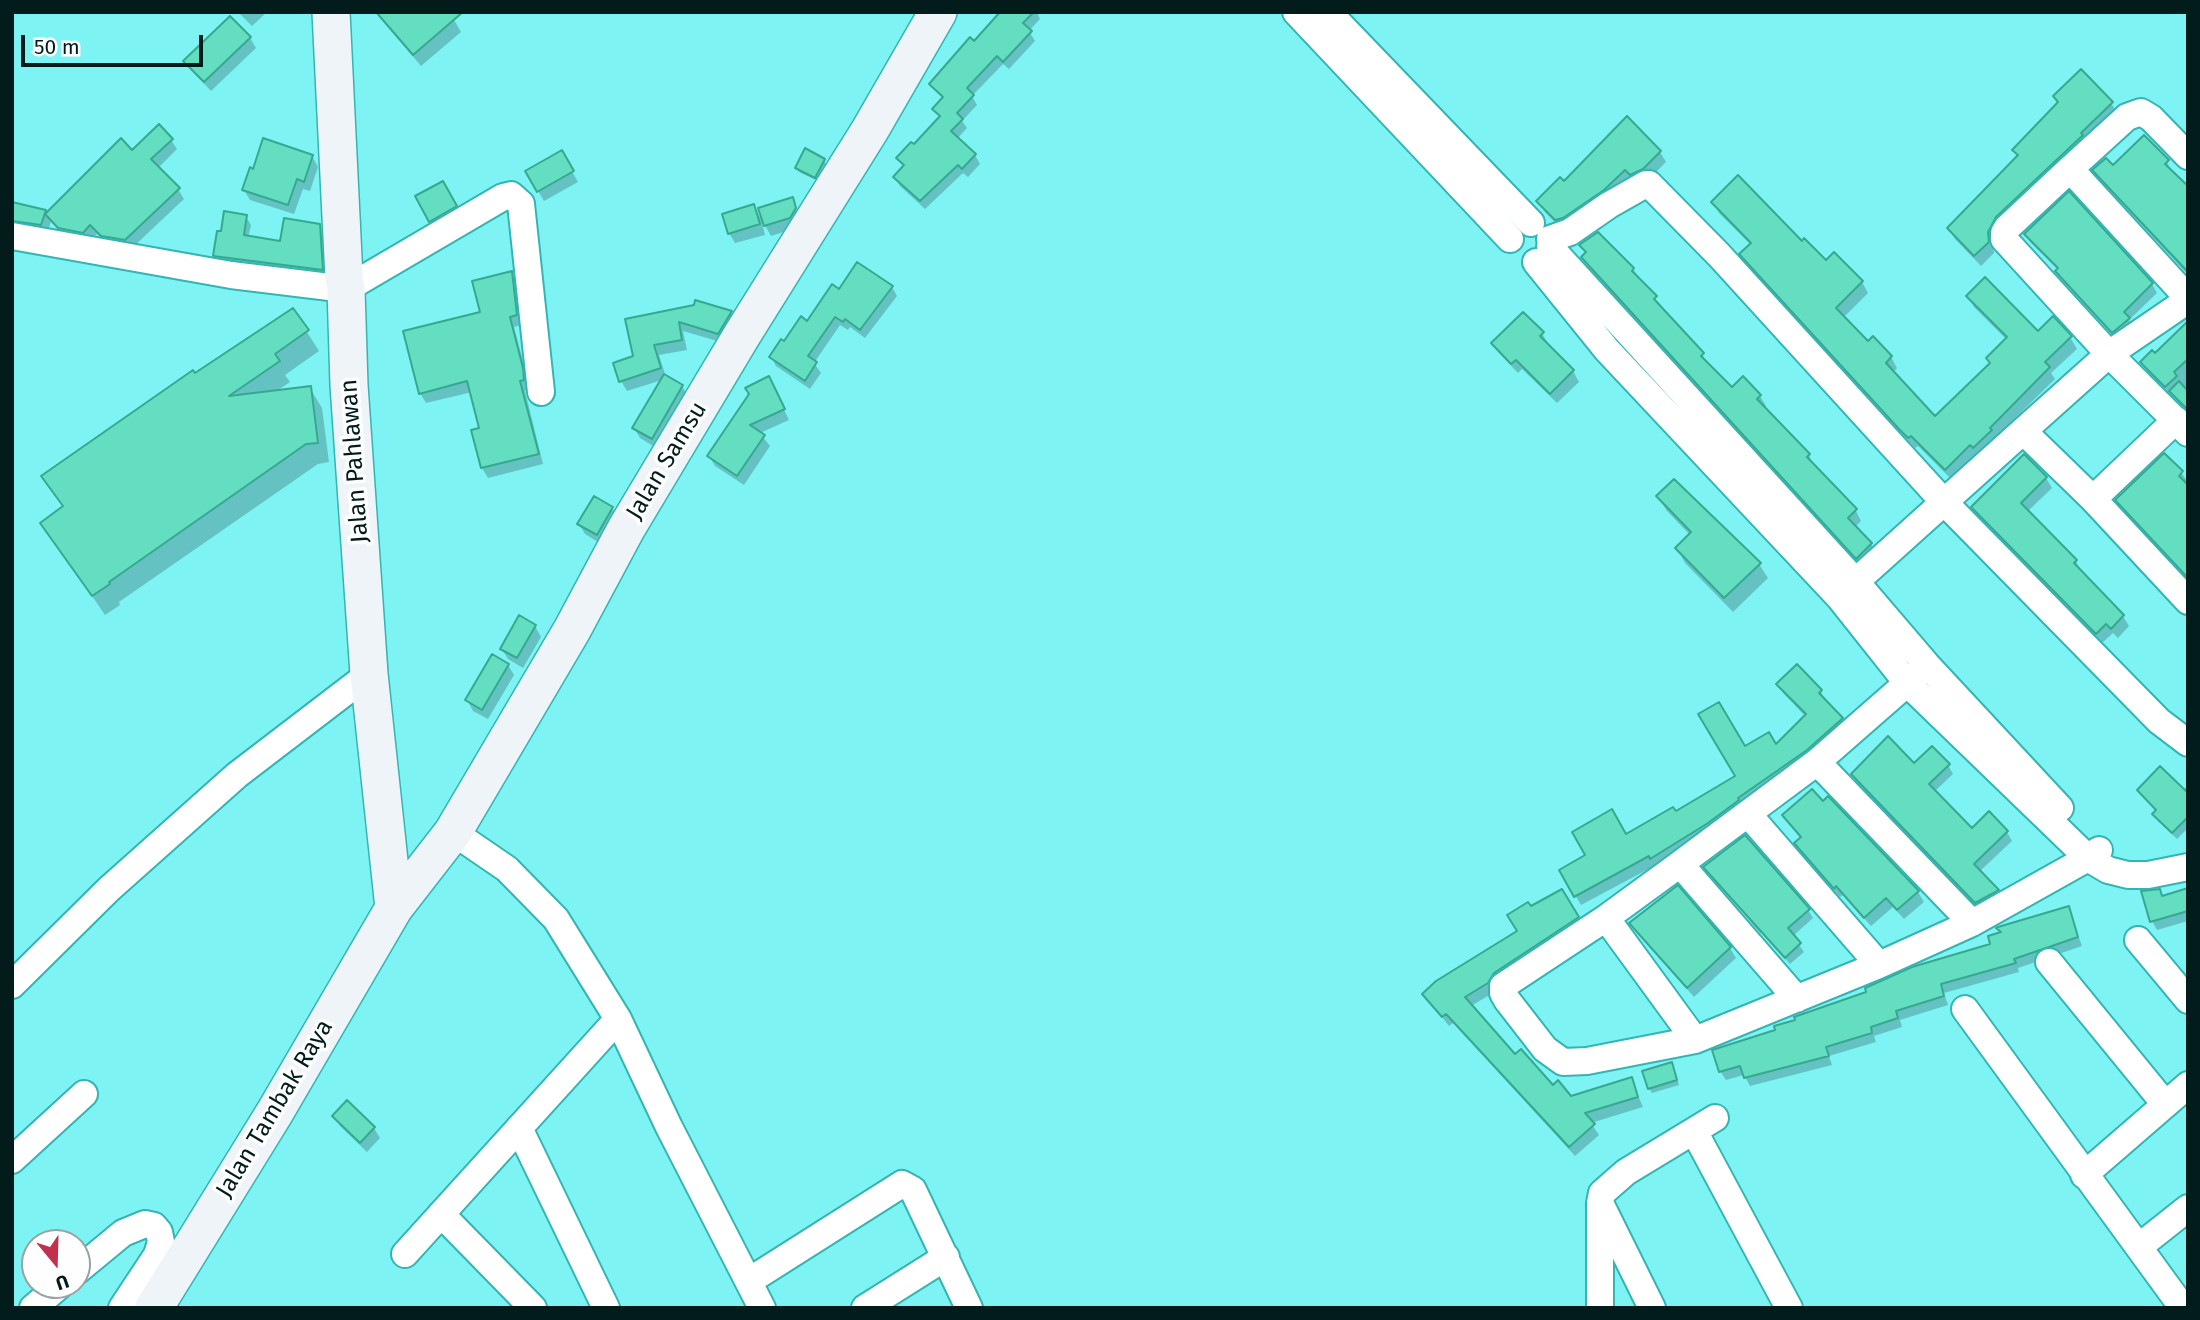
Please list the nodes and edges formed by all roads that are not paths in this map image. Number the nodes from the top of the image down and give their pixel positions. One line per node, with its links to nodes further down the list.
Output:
1 (331, 12): 10 (street, Jalan Pahlawan)
2 (938, 12): 25 (street, Jalan Samsu)
3 (1296, 12): 5 (street)
4 (1328, 12): 5 (street)
5 (1340, 41): 9 (street)
6 (2188, 156): 7 (street)
7 (2070, 169): 11 (street); 12 (street)
8 (12, 236): 10 (street)
9 (1535, 242): 17 (street); 18 (street)
10 (346, 289): 13 (street); 20 (street, Jalan Pahlawan)
11 (2188, 299): 12 (street)
12 (2109, 354): 14 (street); 15 (street)
13 (541, 392)
14 (2182, 426): 16 (street)
15 (2023, 431): 16 (street); 17 (street)
16 (2093, 499): 19 (street)
17 (1943, 502): 18 (street); 22 (street)
18 (1847, 590): 21 (street)
19 (2188, 601)
20 (369, 674): 29 (street, Jalan Pahlawan); 35 (street)
21 (1917, 675): 23 (street); 26 (street)
22 (2188, 743)
23 (1817, 762): 24 (street); 31 (street)
24 (1748, 814): 27 (street); 34 (street)
25 (453, 832): 29 (street, Jalan Samsu); 39 (street)
26 (2098, 859): 28 (street); 31 (street)
27 (1680, 864): 30 (street); 36 (street)
28 (2188, 867)
29 (394, 908): 56 (street, Jalan Tambak Raya)
30 (1606, 918): 40 (street); 40 (street)
31 (1972, 923): 34 (street)
32 (2138, 940): 37 (street)
33 (2049, 962): 43 (street)
34 (1879, 965): 36 (street)
35 (12, 985)
36 (1797, 999): 40 (street)
37 (2188, 1000)
38 (1965, 1009): 46 (street)
39 (618, 1019): 44 (street); 54 (street)
40 (1695, 1040)
41 (2188, 1085): 43 (street)
42 (84, 1094): 45 (street)
43 (2165, 1104): 46 (street)
44 (519, 1128): 49 (street); 58 (street)
45 (12, 1160)
46 (2084, 1175): 50 (street)
47 (1600, 1203): 62 (street); 63 (street); 64 (street)
48 (2188, 1208): 50 (street)
49 (442, 1214): 51 (street); 57 (street)
50 (2140, 1246): 65 (street)
51 (405, 1254)
52 (946, 1257): 54 (street); 60 (street); 61 (street)
53 (91, 1259): 55 (street)
54 (748, 1281): 59 (street)
55 (122, 1308)
56 (154, 1308)
57 (533, 1308)
58 (606, 1308)
59 (762, 1308)
60 (865, 1308)
61 (969, 1308)
62 (1600, 1308)
63 (1652, 1308)
64 (1789, 1308)
65 (2183, 1308)

